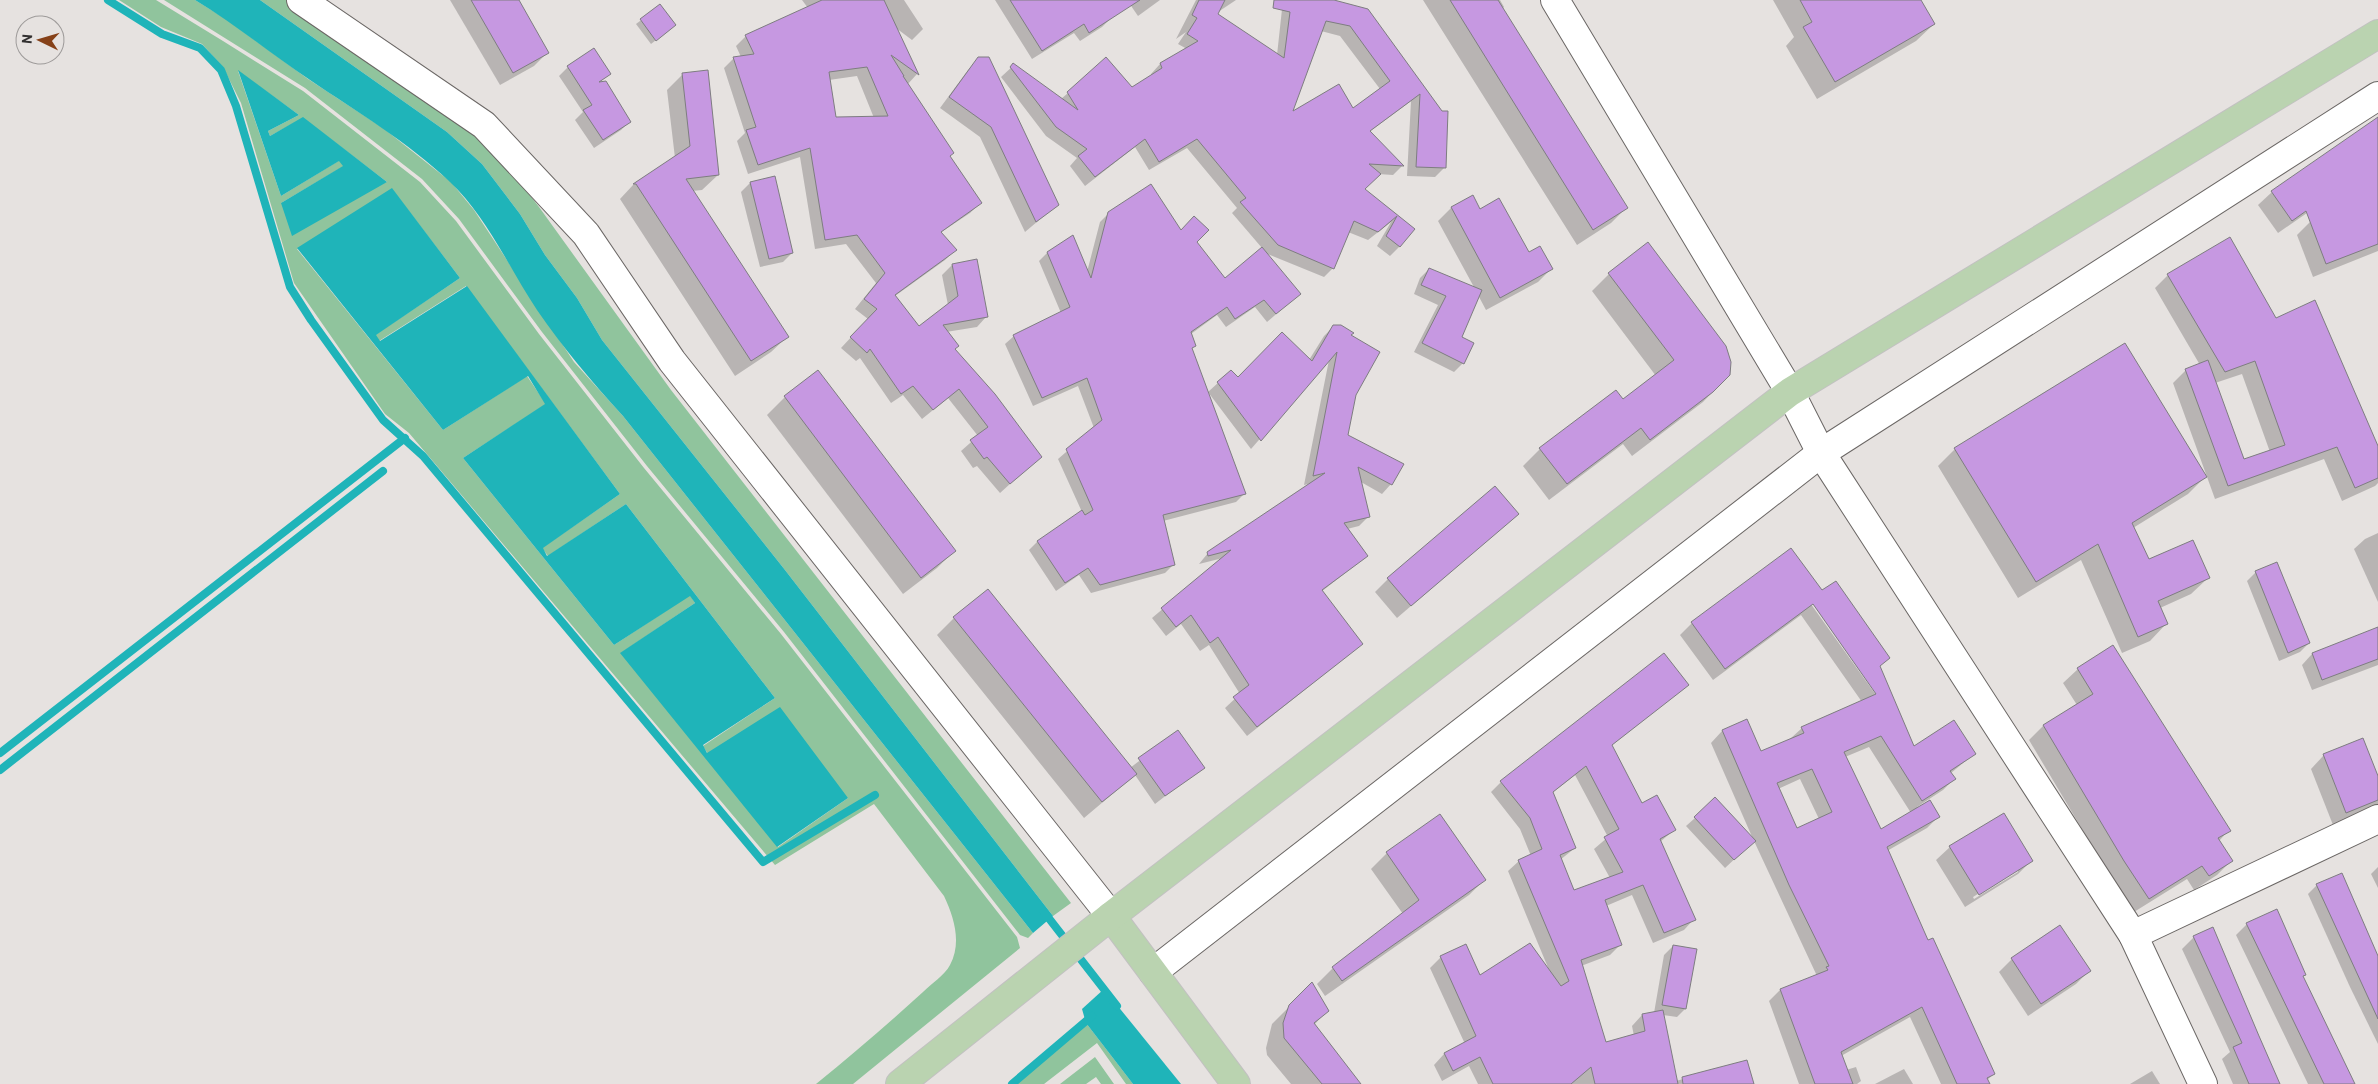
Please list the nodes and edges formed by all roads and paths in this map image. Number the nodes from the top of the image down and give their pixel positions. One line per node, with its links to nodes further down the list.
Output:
1 (301, 0): 8 (street)
2 (1555, 0): 5 (street)
3 (2378, 34): 5 (main road)
4 (2378, 96): 6 (street)
5 (1790, 392): 6 (street); 8 (main road)
6 (1821, 453): 9 (street); 10 (street)
7 (2378, 819): 9 (street)
8 (1101, 924): 10 (main road); 11 (main road)
9 (2133, 935): 13 (street)
10 (1153, 972): 12 (main road)
11 (900, 1084)
12 (1236, 1084)
13 (2203, 1084)

